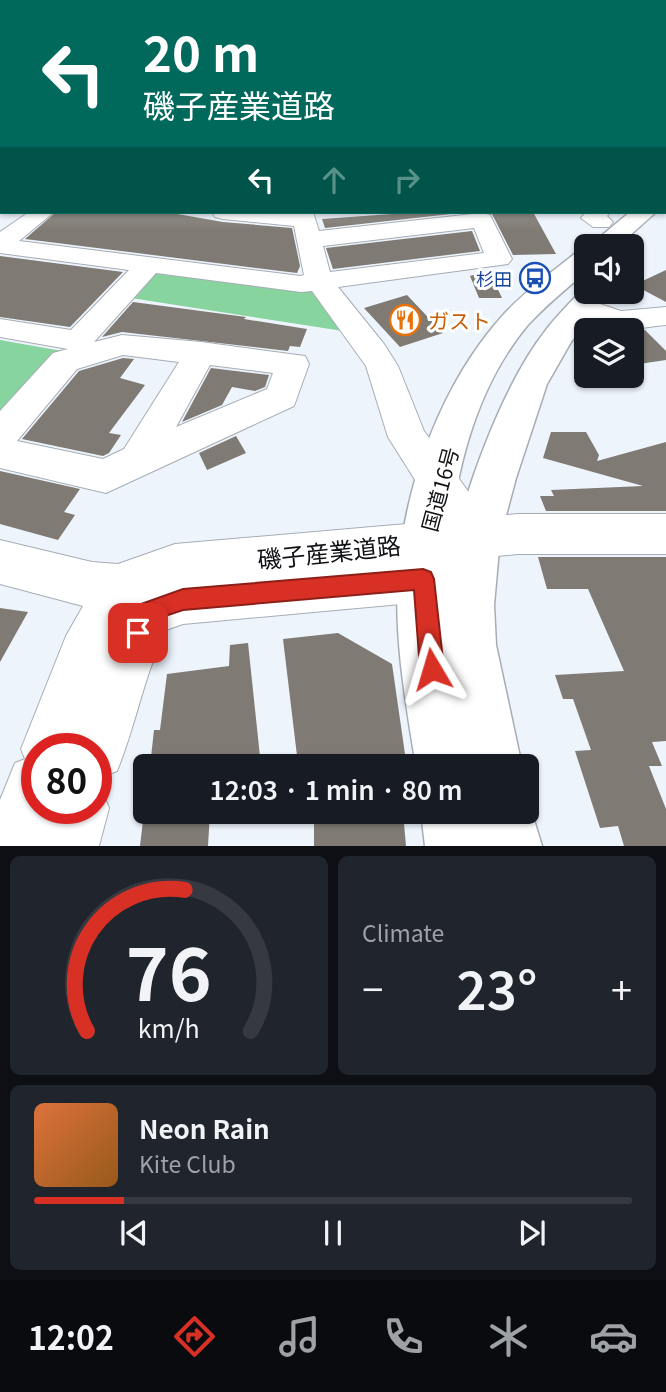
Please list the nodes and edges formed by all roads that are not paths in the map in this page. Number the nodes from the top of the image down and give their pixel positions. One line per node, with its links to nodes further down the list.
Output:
1 (40, 214): 9 (street)
2 (237, 214): 5 (street)
3 (642, 214): 6 (highway)
4 (666, 218): 8 (highway)
5 (305, 224): 15 (street); 15 (street)
6 (617, 234)
7 (99, 235): 11 (street)
8 (644, 241)
9 (0, 244): 11 (street)
10 (211, 249): 14 (street)
11 (77, 256): 12 (street)
12 (149, 265): 14 (street); 19 (street)
13 (574, 269): 25 (highway, 国道16号)
14 (196, 271): 15 (street)
15 (319, 282): 25 (street)
16 (586, 304): 27 (highway)
17 (595, 304): 18 (street)
18 (653, 317): 20 (street)
19 (0, 328)
20 (666, 344)
21 (201, 352): 22 (street); 24 (street); 24 (street)
22 (0, 435)
23 (0, 453): 24 (street)
24 (138, 460)
25 (438, 481): 27 (street); 28 (highway, 国道16号)
26 (666, 534): 27 (street)
27 (477, 538): 28 (street, 磯子産業道路); 34 (highway)
28 (424, 560): 30 (street, 磯子産業道路); 33 (highway, 国道16号)
29 (0, 562): 30 (street)
30 (134, 599): 31 (street); 32 (street)
31 (56, 733)
32 (101, 733)
33 (445, 754)
34 (489, 754)
35 (22, 824): 39 (street)
36 (73, 824): 40 (street)
37 (456, 824): 41 (highway)
38 (503, 824): 42 (highway)
39 (14, 846)
40 (66, 846)
41 (459, 846)
42 (508, 846)

